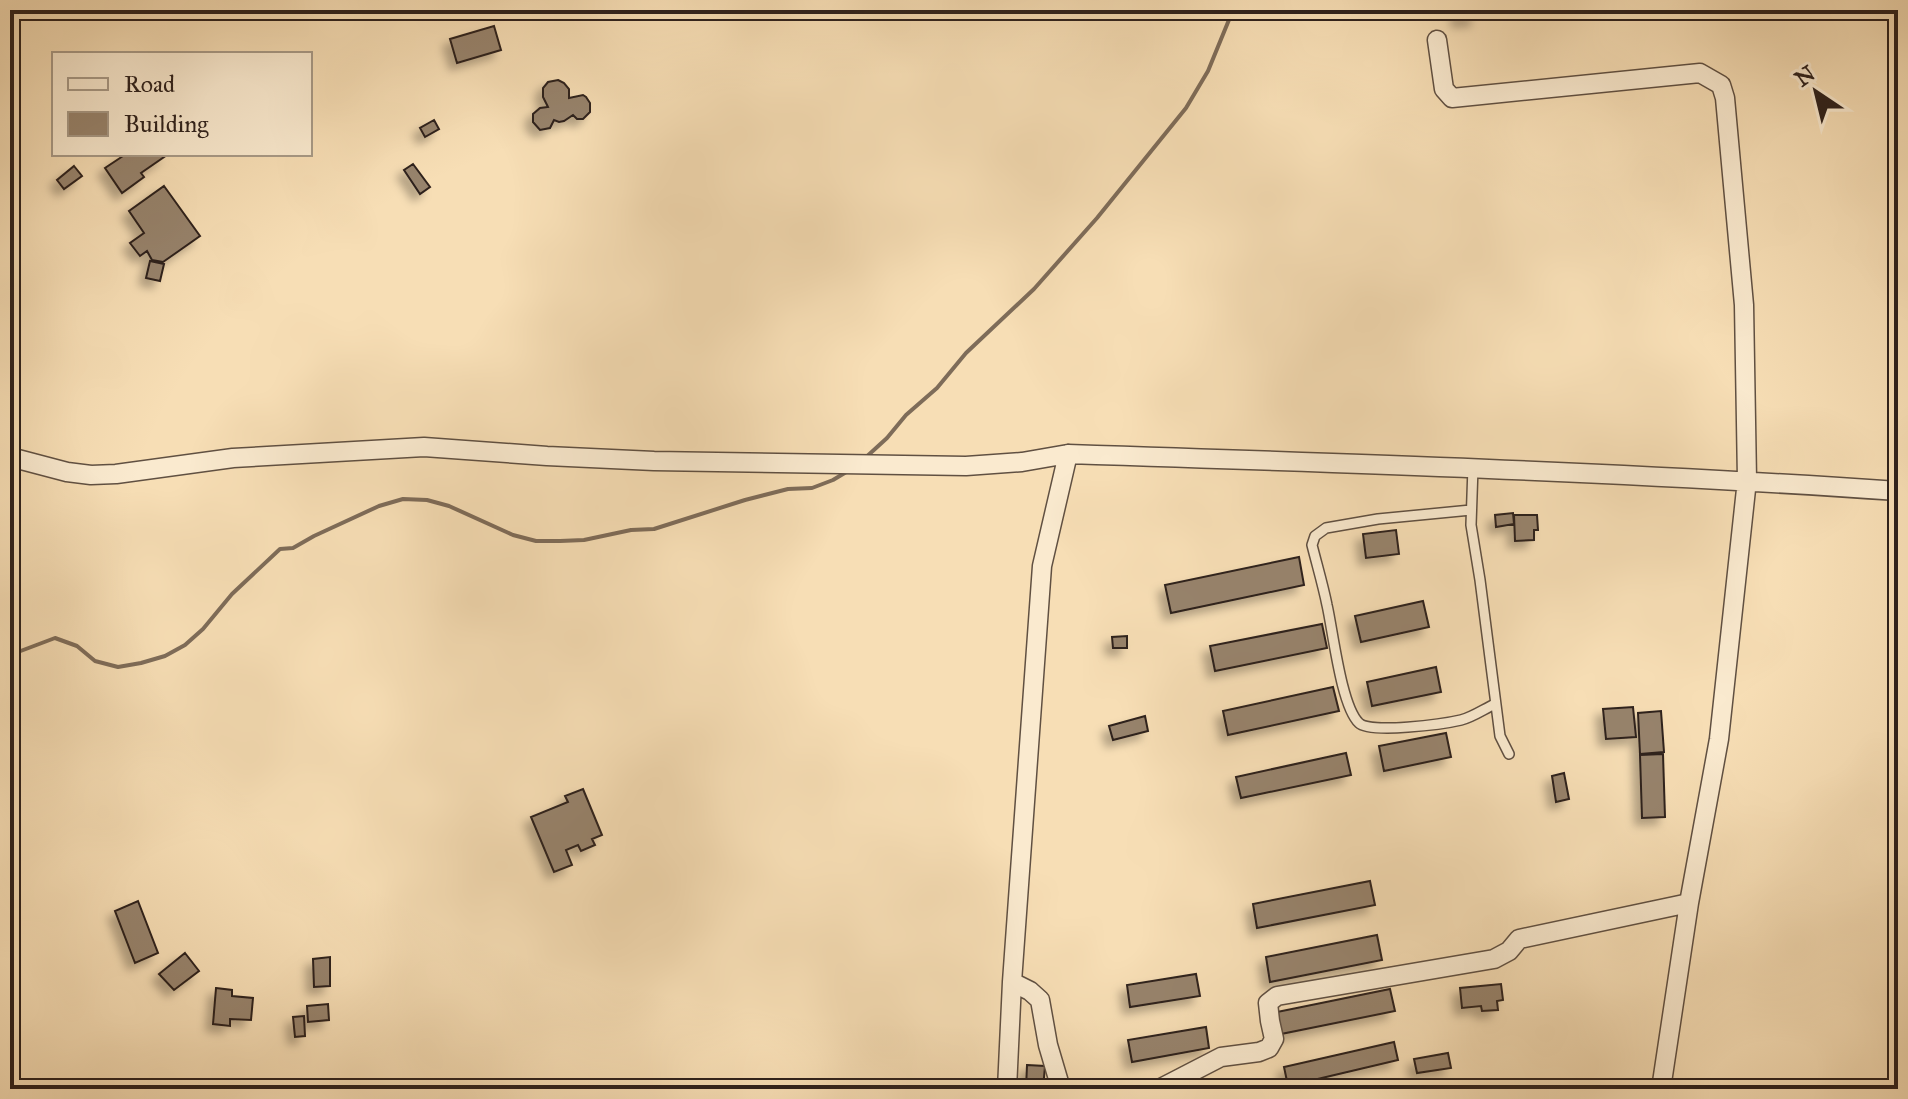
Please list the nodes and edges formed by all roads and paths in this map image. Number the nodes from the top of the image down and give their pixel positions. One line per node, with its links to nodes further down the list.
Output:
1 (1437, 40): 5 (street)
2 (1068, 454): 3 (street); 4 (street); 11 (street)
3 (10, 457)
4 (1473, 467): 5 (street); 7 (lane)
5 (1747, 480): 6 (street); 10 (street)
6 (1898, 491)
7 (1471, 510): 8 (lane); 8 (lane)
8 (1495, 704): 9 (lane)
9 (1509, 754)
10 (1689, 903): 14 (street); 15 (street)
11 (1012, 982): 12 (street); 13 (street)
12 (1007, 1089)
13 (1061, 1089)
14 (1159, 1089)
15 (1661, 1089)

